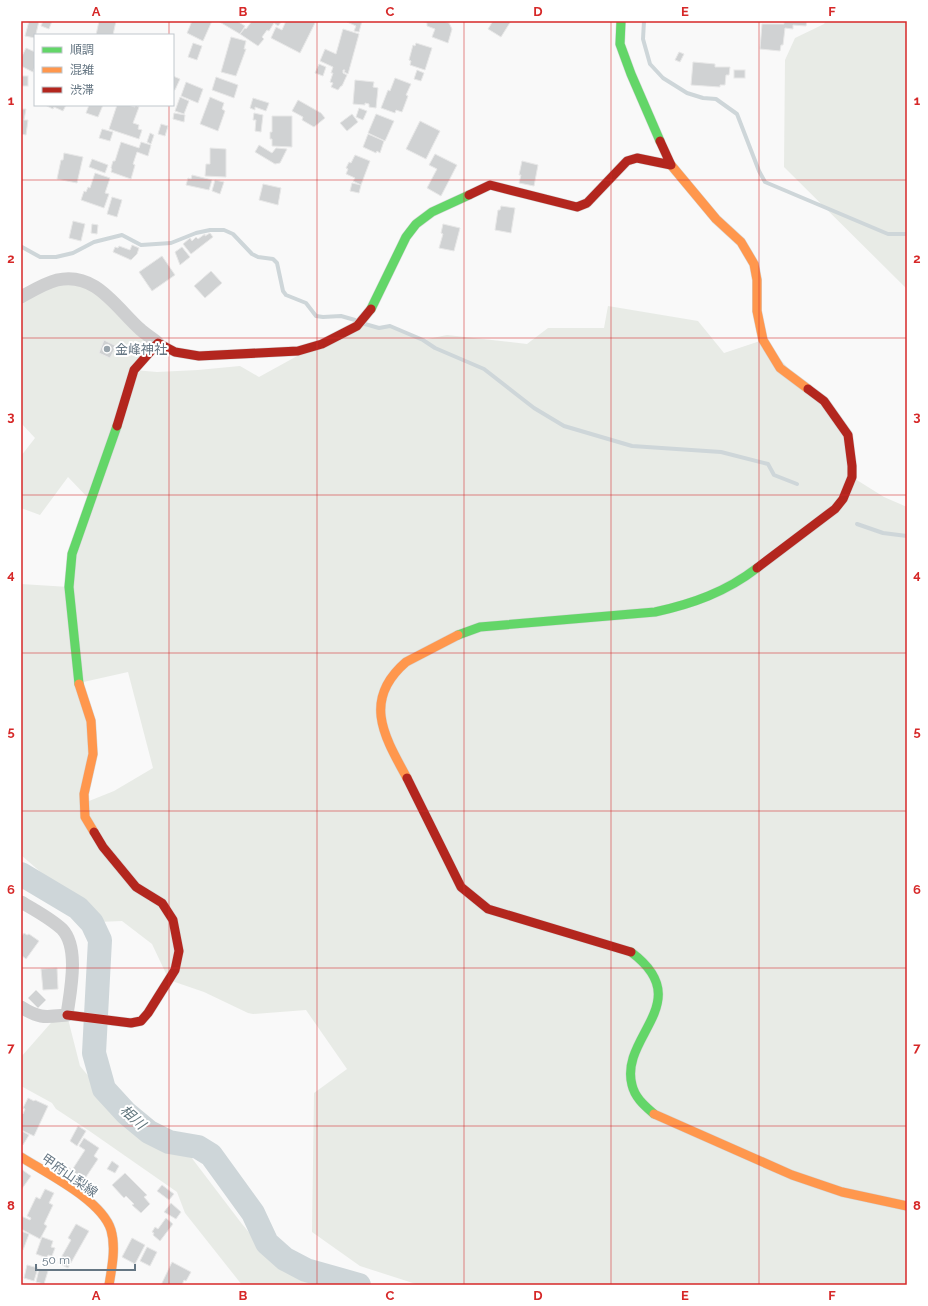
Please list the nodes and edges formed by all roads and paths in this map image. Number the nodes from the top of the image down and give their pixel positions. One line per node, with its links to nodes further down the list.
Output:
1 (621, 21): 2 (street)
2 (671, 166): 4 (street); 9 (street)
3 (21, 297): 4 (street)
4 (158, 343): 7 (street)
5 (21, 902): 7 (street)
6 (21, 1007): 7 (street)
7 (67, 1016)
8 (21, 1157): 10 (street, 甲府山梨線)
9 (907, 1206)
10 (109, 1285)

